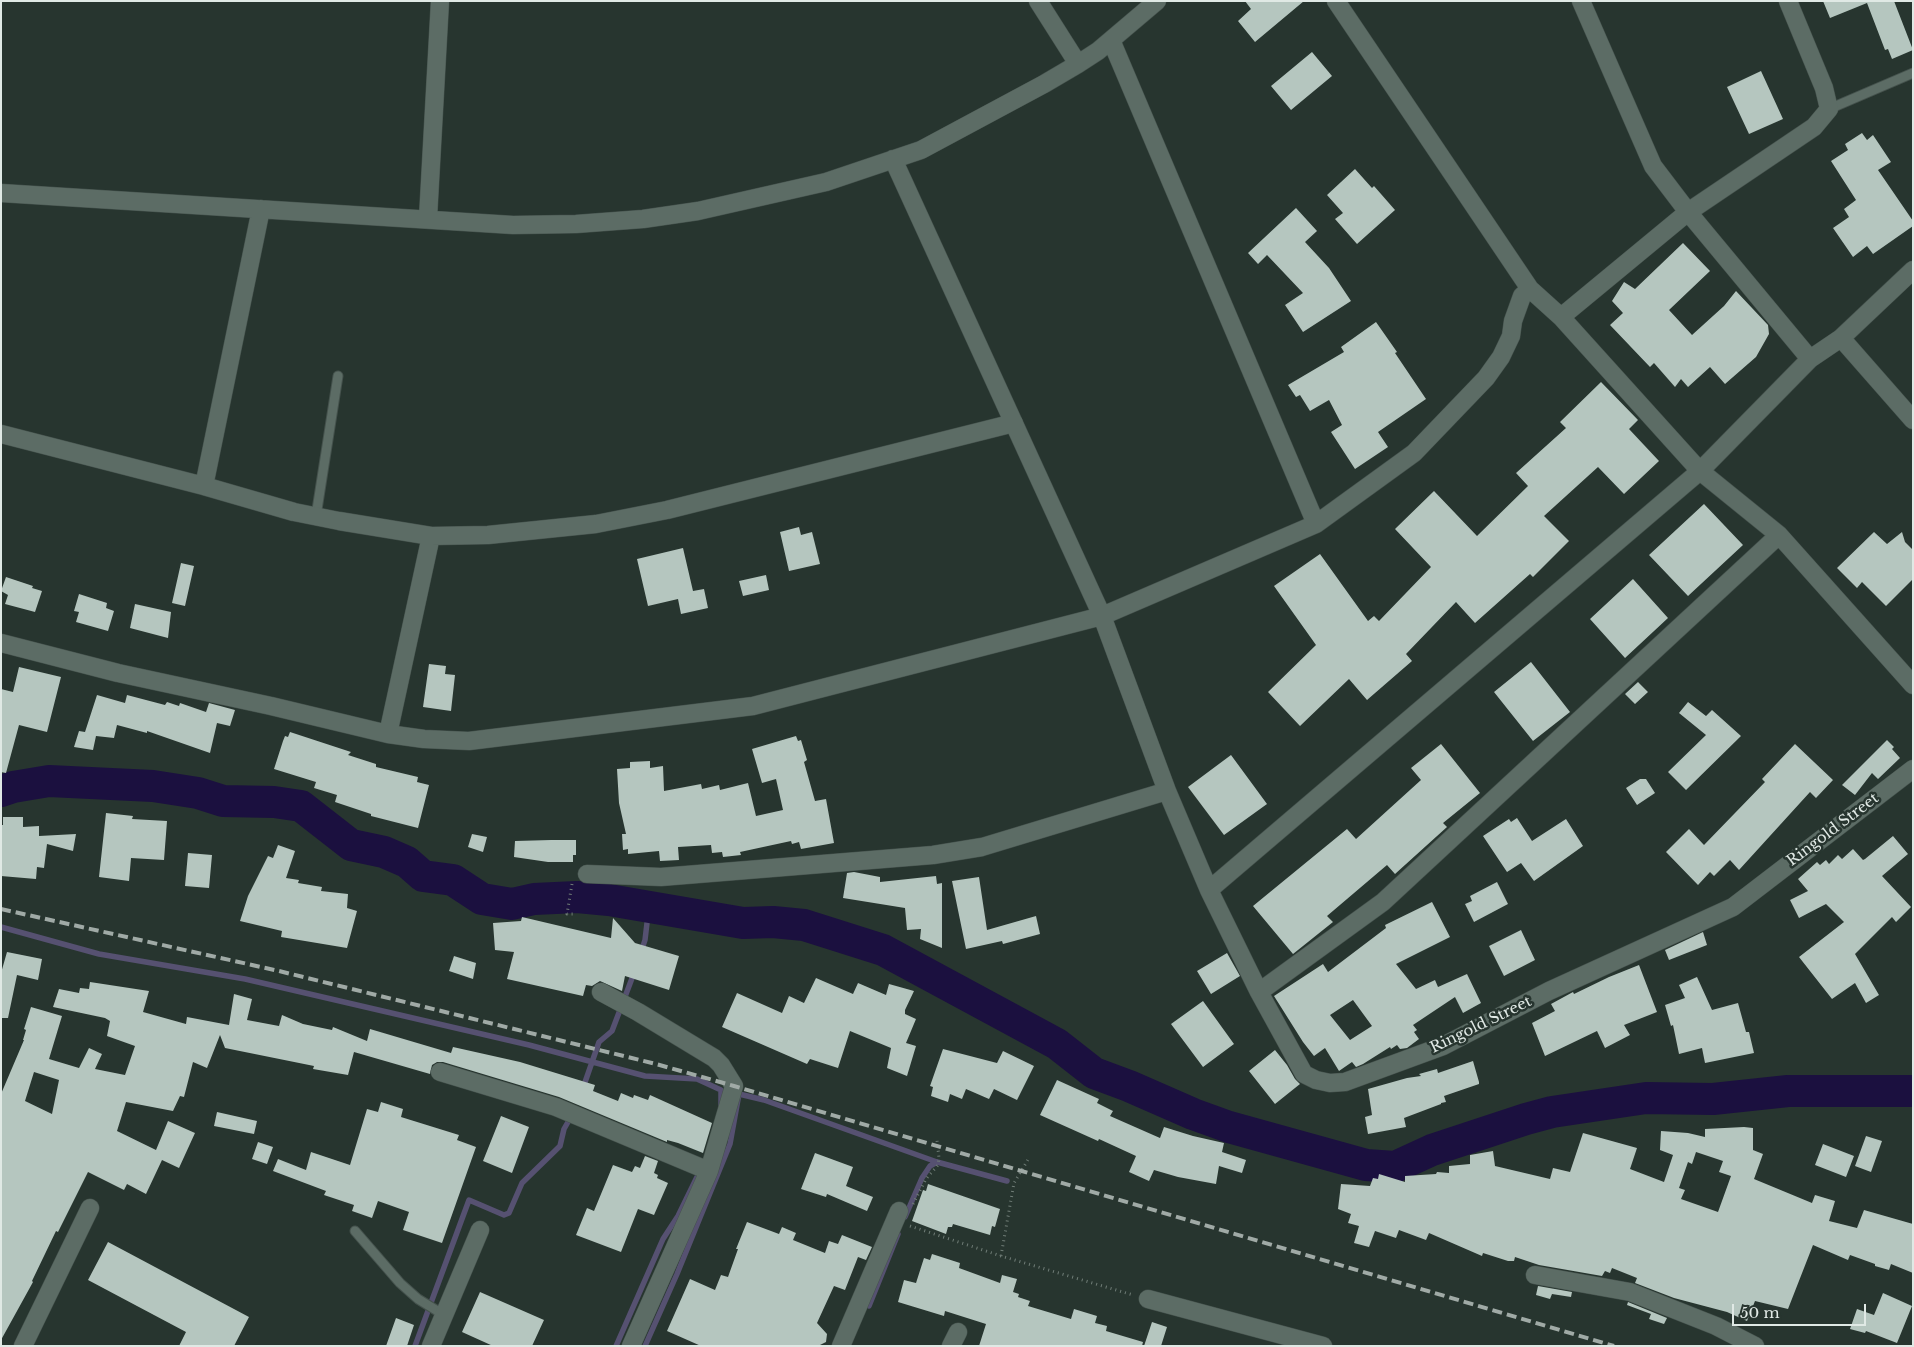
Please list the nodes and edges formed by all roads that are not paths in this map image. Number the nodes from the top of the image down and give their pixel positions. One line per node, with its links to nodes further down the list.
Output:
1 (440, 1): 15 (street)
2 (1038, 1): 8 (street)
3 (1157, 1): 7 (street)
4 (1336, 1): 17 (street)
5 (1581, 1): 14 (street)
6 (1788, 1): 10 (street)
7 (1111, 40): 8 (street); 28 (street)
8 (1078, 64): 11 (street)
9 (1913, 73): 10 (lane)
10 (1829, 109): 14 (street)
11 (892, 159): 15 (street); 23 (street, Ringold Street)
12 (1, 192): 13 (street)
13 (261, 208): 15 (street); 26 (street)
14 (1688, 212): 18 (street); 20 (street)
15 (428, 218)
16 (1913, 270): 19 (street)
17 (1530, 289): 18 (street); 28 (street)
18 (1561, 317): 25 (street)
19 (1841, 338): 20 (street); 22 (street)
20 (1810, 359): 25 (street)
21 (338, 376): 27 (lane)
22 (1913, 420)
23 (1014, 423): 30 (street); 31 (street, Ringold Street)
24 (1, 434): 26 (street)
25 (1700, 470): 29 (street); 38 (street)
26 (204, 486): 27 (street)
27 (316, 516): 30 (street)
28 (1316, 524): 31 (street)
29 (1779, 535): 33 (street); 40 (street)
30 (431, 536): 34 (street)
31 (1102, 616): 34 (street); 36 (street, Ringold Street)
32 (1, 643): 34 (street)
33 (1913, 685)
34 (388, 734)
35 (1913, 770): 40 (street, Ringold Street)
36 (1167, 791): 37 (street); 38 (street, Ringold Street)
37 (587, 874)
38 (1210, 890): 40 (street, Ringold Street)
39 (600, 992): 42 (street)
40 (1259, 992)
41 (440, 1072): 42 (street)
42 (709, 1171): 52 (street)
43 (90, 1208): 50 (street)
44 (905, 1215): 53 (street)
45 (480, 1230): 49 (street)
46 (355, 1231): 49 (lane)
47 (1535, 1275): 55 (street)
48 (1148, 1299): 54 (street)
49 (444, 1315): 51 (street)
50 (23, 1346)
51 (431, 1346)
52 (631, 1346)
53 (840, 1346)
54 (1323, 1346)
55 (1755, 1346)

